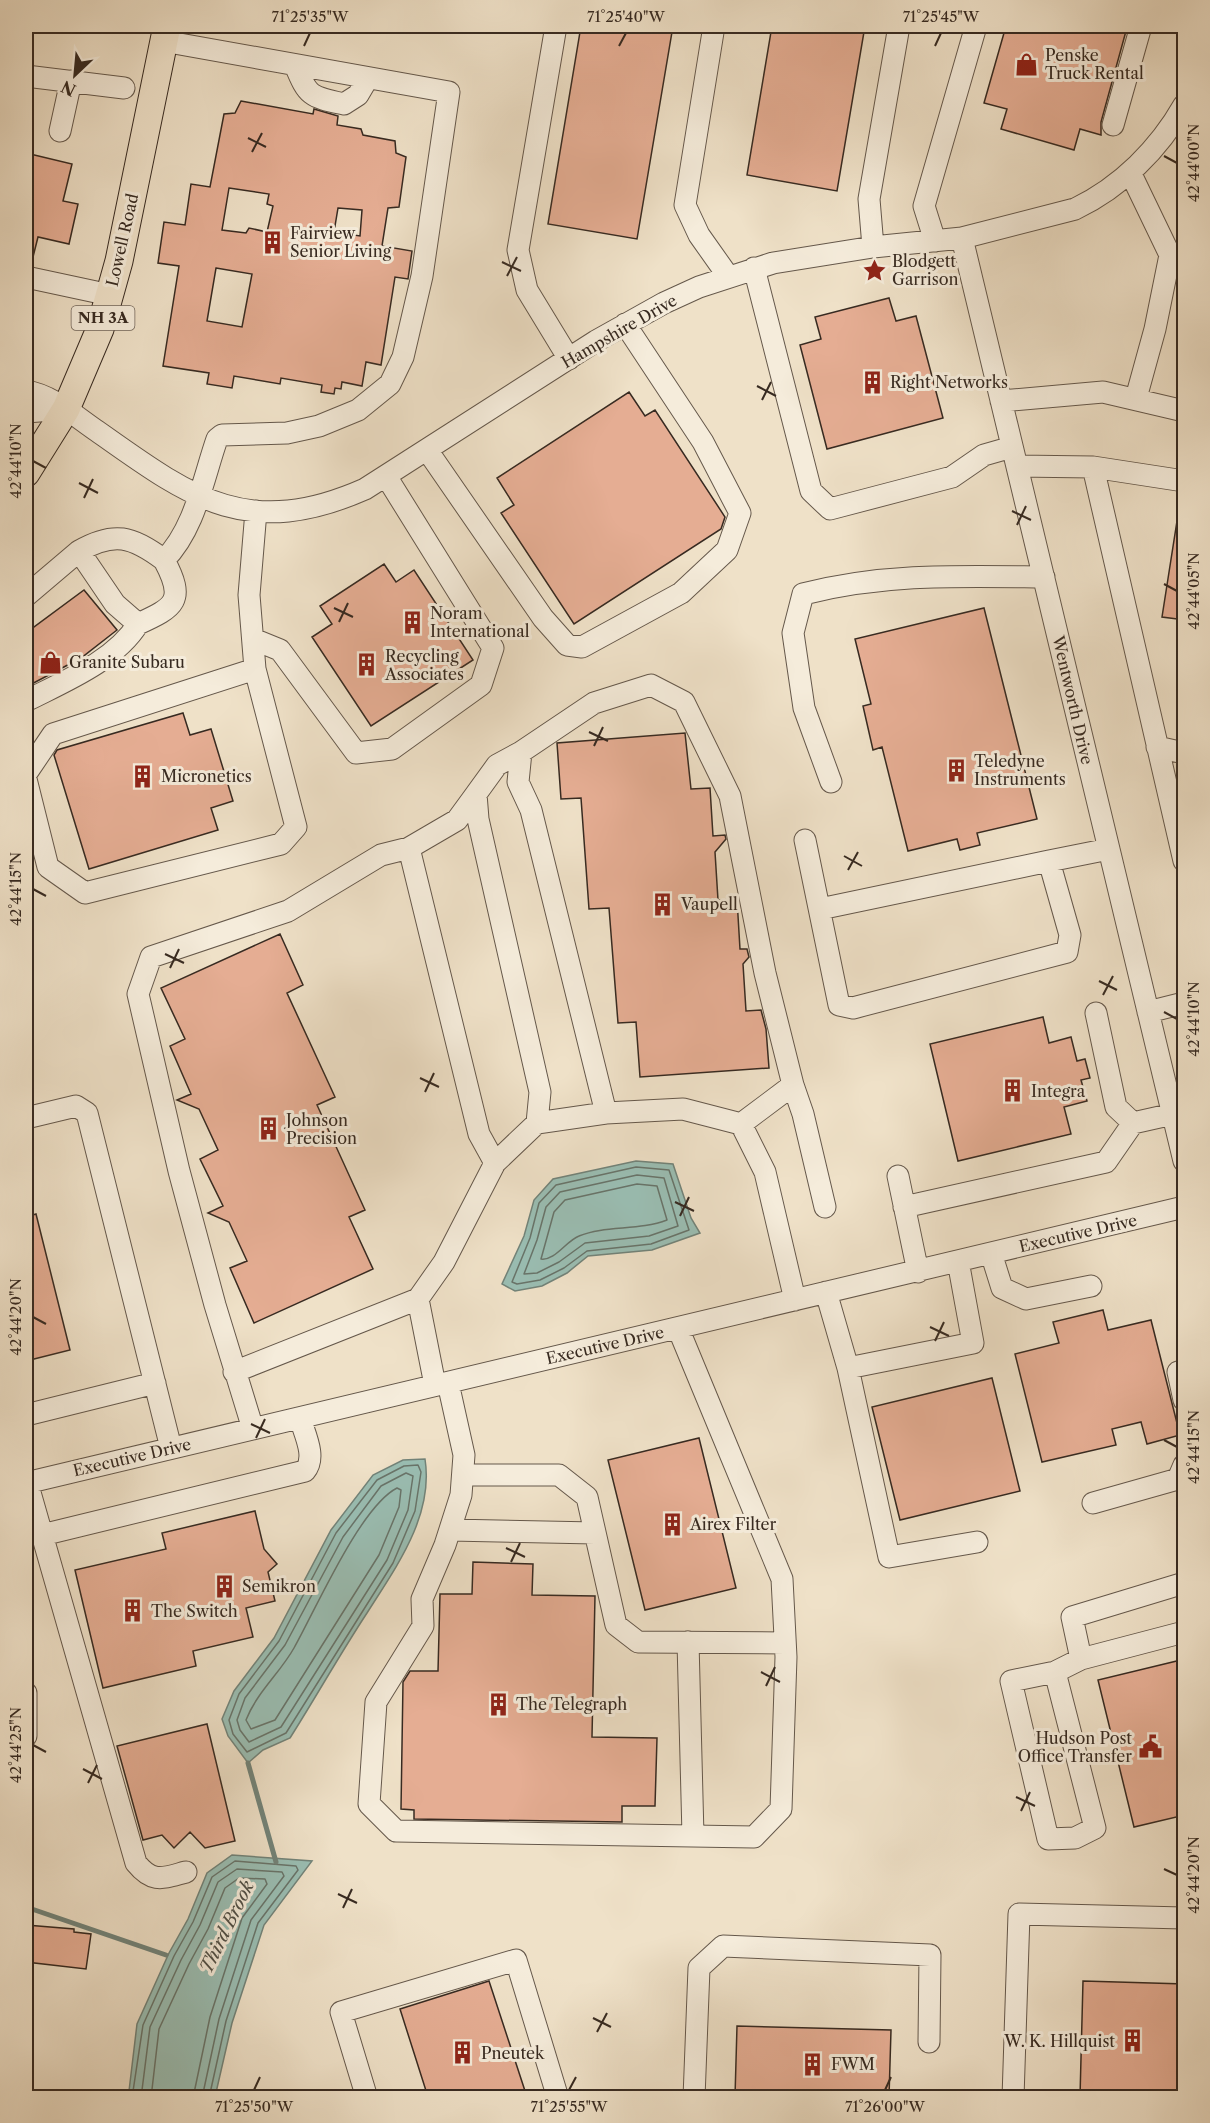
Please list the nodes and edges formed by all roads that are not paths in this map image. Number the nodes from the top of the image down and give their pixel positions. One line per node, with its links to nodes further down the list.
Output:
1 (555, 26): 25 (street)
2 (714, 26): 21 (street)
3 (898, 26): 18 (street)
4 (976, 26): 17 (street)
5 (1141, 26): 13 (street)
6 (165, 33): 7 (street); 23 (main road, Lowell Road / NH 3A)
7 (295, 65): 9 (street); 9 (street)
8 (26, 75): 10 (street)
9 (368, 78): 38 (street)
10 (71, 81): 11 (street); 14 (street)
11 (124, 88)
12 (1185, 105): 15 (street, Hampshire Drive)
13 (1113, 125)
14 (60, 131)
15 (1130, 172): 16 (street, Hampshire Drive); 19 (street)
16 (962, 238): 17 (street, Hampshire Drive); 28 (street, Wentworth Drive)
17 (935, 240): 18 (street, Hampshire Drive)
18 (873, 247): 20 (street, Hampshire Drive)
19 (1177, 258): 27 (street)
20 (754, 268): 21 (street, Hampshire Drive); 33 (street)
21 (728, 276): 24 (street, Hampshire Drive)
22 (26, 278): 23 (street)
23 (110, 295): 29 (main road, Lowell Road / NH 3A)
24 (625, 324): 25 (street, Hampshire Drive); 32 (street)
25 (569, 359): 32 (street, Hampshire Drive)
26 (26, 391): 29 (street, Hampshire Drive)
27 (1141, 399): 28 (street); 30 (street)
28 (1001, 401): 33 (street, Wentworth Drive)
29 (66, 409): 31 (street); 35 (main road, Lowell Road / NH 3A); 38 (street, Hampshire Drive)
30 (1185, 411)
31 (26, 412)
32 (427, 450): 36 (street, Hampshire Drive)
33 (1015, 457): 34 (street); 42 (street, Wentworth Drive)
34 (1093, 467): 37 (street); 48 (street)
35 (26, 473)
36 (386, 476): 39 (street, Hampshire Drive); 45 (street)
37 (1185, 481)
38 (197, 496): 39 (street, Hampshire Drive); 41 (street)
39 (256, 512): 45 (street)
40 (79, 552): 41 (street); 43 (street); 44 (street)
41 (164, 560): 44 (street)
42 (1044, 578): 52 (street); 56 (street, Wentworth Drive)
43 (26, 596)
44 (138, 624): 47 (street)
45 (253, 639): 46 (street)
46 (255, 669): 51 (street); 51 (street)
47 (26, 701)
48 (1157, 747): 50 (street); 58 (street)
49 (521, 752): 53 (street); 63 (street); 64 (street)
50 (1185, 753)
51 (26, 776)
52 (831, 782)
53 (476, 794): 55 (street); 68 (street)
54 (805, 840): 59 (street)
55 (409, 848): 71 (street); 85 (street)
56 (1109, 849): 57 (street); 61 (street, Wentworth Drive)
57 (1049, 861): 59 (street); 59 (street)
58 (1185, 861)
59 (820, 909)
60 (1185, 1003): 61 (street)
61 (1148, 1012): 65 (street, Wentworth Drive)
62 (1096, 1013): 67 (street)
63 (793, 1085): 69 (street); 75 (street)
64 (606, 1113): 68 (street); 69 (street)
65 (1173, 1114): 67 (street); 70 (street, Wentworth Drive)
66 (26, 1118): 87 (street)
67 (1133, 1123): 73 (street)
68 (537, 1124): 71 (street)
69 (741, 1125): 82 (street)
70 (1185, 1161)
71 (495, 1163): 81 (street)
72 (898, 1176): 73 (street)
73 (904, 1207): 78 (street)
74 (1185, 1207): 76 (street, Executive Drive)
75 (825, 1208)
76 (991, 1253): 77 (street, Executive Drive); 79 (street)
77 (958, 1261): 78 (street, Executive Drive); 84 (street)
78 (918, 1272): 80 (street, Executive Drive)
79 (1091, 1286)
80 (826, 1292): 82 (street, Executive Drive); 84 (street)
81 (417, 1299): 85 (street); 88 (street)
82 (795, 1300): 83 (street, Executive Drive)
83 (678, 1328): 88 (street, Executive Drive); 105 (street)
84 (848, 1368): 101 (street)
85 (234, 1372): 92 (street)
86 (1178, 1372): 89 (street)
87 (155, 1383): 90 (street); 93 (street)
88 (441, 1384): 91 (street, Executive Drive); 95 (street)
89 (1185, 1400)
90 (26, 1415)
91 (300, 1418): 92 (street, Executive Drive); 100 (street)
92 (253, 1429): 93 (street, Executive Drive)
93 (171, 1448): 96 (street, Executive Drive)
94 (1185, 1465): 97 (street)
95 (463, 1475): 98 (street); 99 (street)
96 (26, 1483): 100 (street)
97 (1093, 1503)
98 (450, 1530): 99 (street); 110 (street)
99 (595, 1533): 104 (street)
100 (42, 1535): 111 (street)
101 (977, 1542)
102 (1185, 1583): 106 (street)
103 (1185, 1632): 106 (street)
104 (688, 1642): 105 (street); 110 (street)
105 (785, 1643): 110 (street)
106 (1081, 1659): 107 (street)
107 (1055, 1672): 107 (street)
108 (26, 1693): 109 (street)
109 (26, 1736)
110 (693, 1836)
111 (186, 1872)
112 (1185, 1918): 117 (street)
113 (929, 2042): 116 (street)
114 (367, 2097): 115 (street)
115 (558, 2097)
116 (694, 2097)
117 (1012, 2097)

